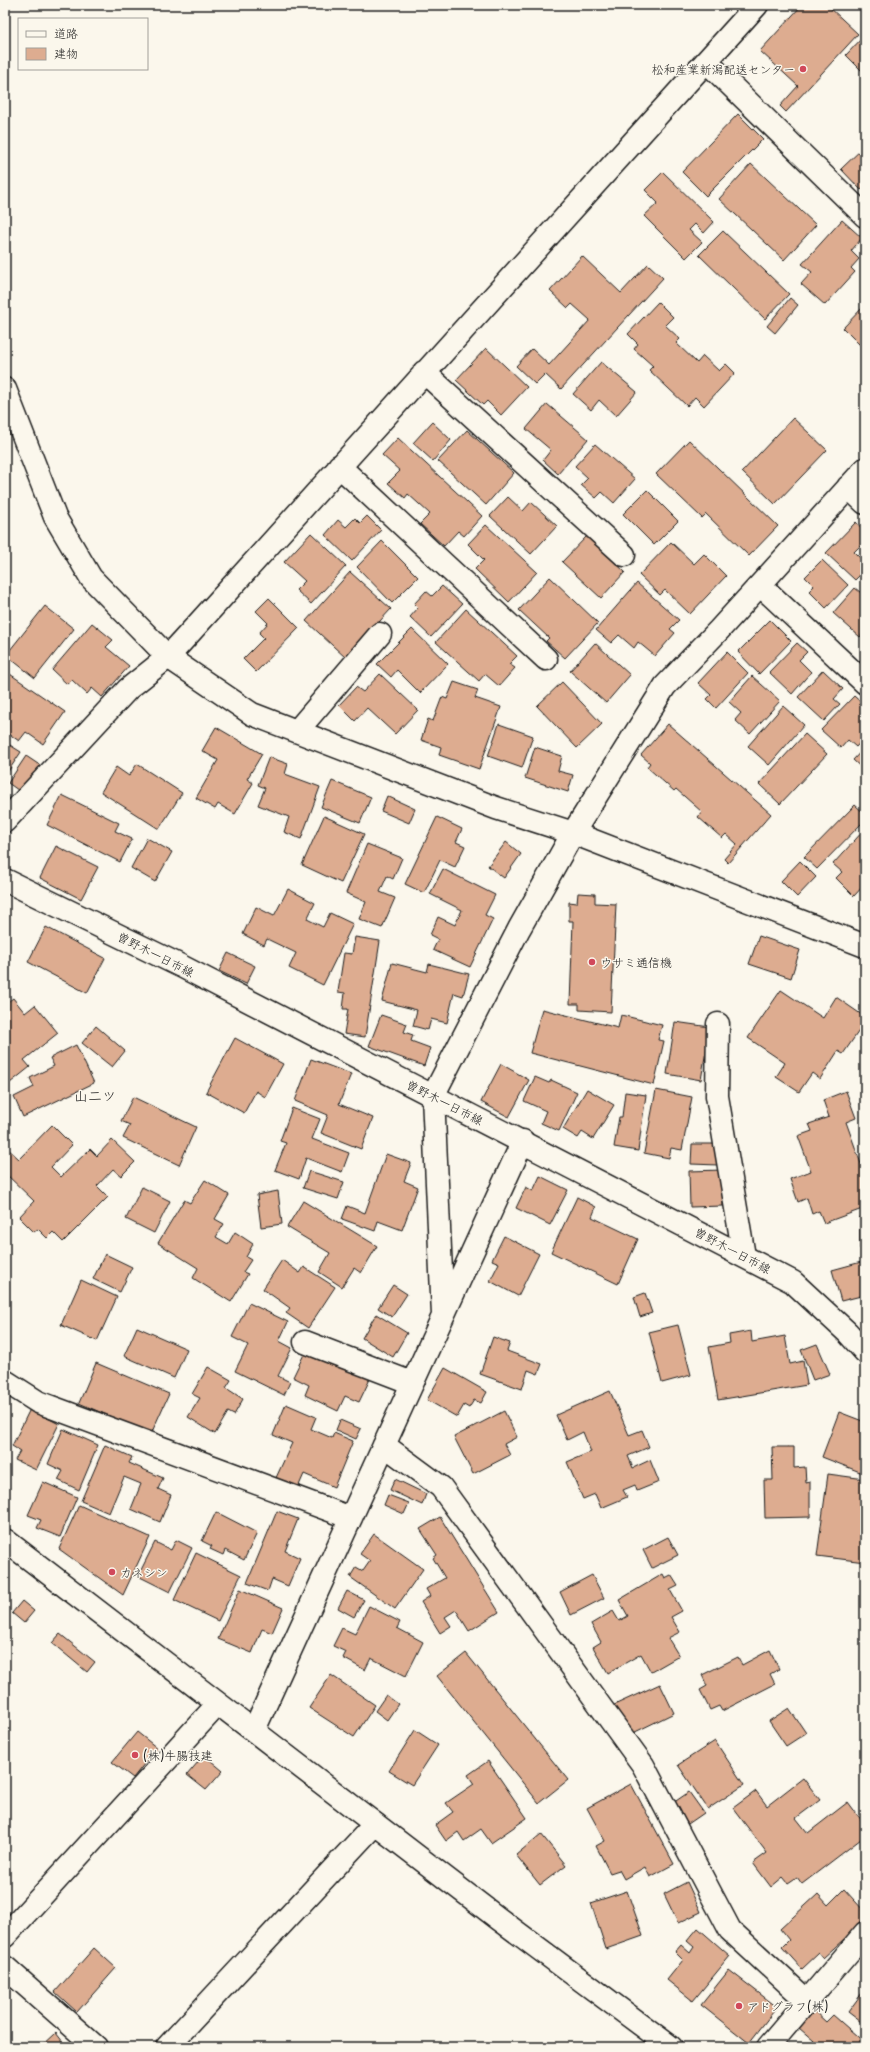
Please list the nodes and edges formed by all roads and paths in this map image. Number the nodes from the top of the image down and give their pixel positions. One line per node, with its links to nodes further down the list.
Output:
1 (757, 5): 2 (street)
2 (707, 62): 3 (street); 4 (street)
3 (865, 216)
4 (424, 372): 6 (street); 10 (street)
5 (5, 389): 13 (street)
6 (339, 466): 13 (street); 14 (street)
7 (865, 468): 8 (street)
8 (848, 487): 9 (street); 11 (street)
9 (865, 503)
10 (624, 555)
11 (760, 585): 15 (street); 18 (street)
12 (380, 634): 16 (street)
13 (168, 657): 16 (street); 17 (street)
14 (546, 659)
15 (865, 683)
16 (297, 731): 18 (street)
17 (5, 821)
18 (573, 833): 20 (street); 22 (street)
19 (5, 880): 22 (street, 曽野木一日市線)
20 (865, 946)
21 (718, 1024): 24 (street)
22 (433, 1096): 23 (street, 曽野木一日市線); 25 (street)
23 (523, 1141): 24 (street, 曽野木一日市線); 25 (street)
24 (744, 1256): 27 (street, 曽野木一日市線)
25 (443, 1315): 29 (street)
26 (305, 1342): 29 (street)
27 (865, 1352)
28 (5, 1380): 31 (street)
29 (412, 1383): 30 (street)
30 (384, 1445): 31 (street); 39 (street)
31 (351, 1518): 34 (street)
32 (5, 1540): 33 (street)
33 (218, 1704): 34 (street); 37 (street)
34 (254, 1730): 35 (street)
35 (375, 1824): 41 (street); 42 (street)
36 (865, 1933): 39 (street)
37 (5, 1936)
38 (5, 1967): 40 (street)
39 (806, 2000): 43 (street)
40 (96, 2047)
41 (167, 2047)
42 (670, 2047)
43 (768, 2047)

